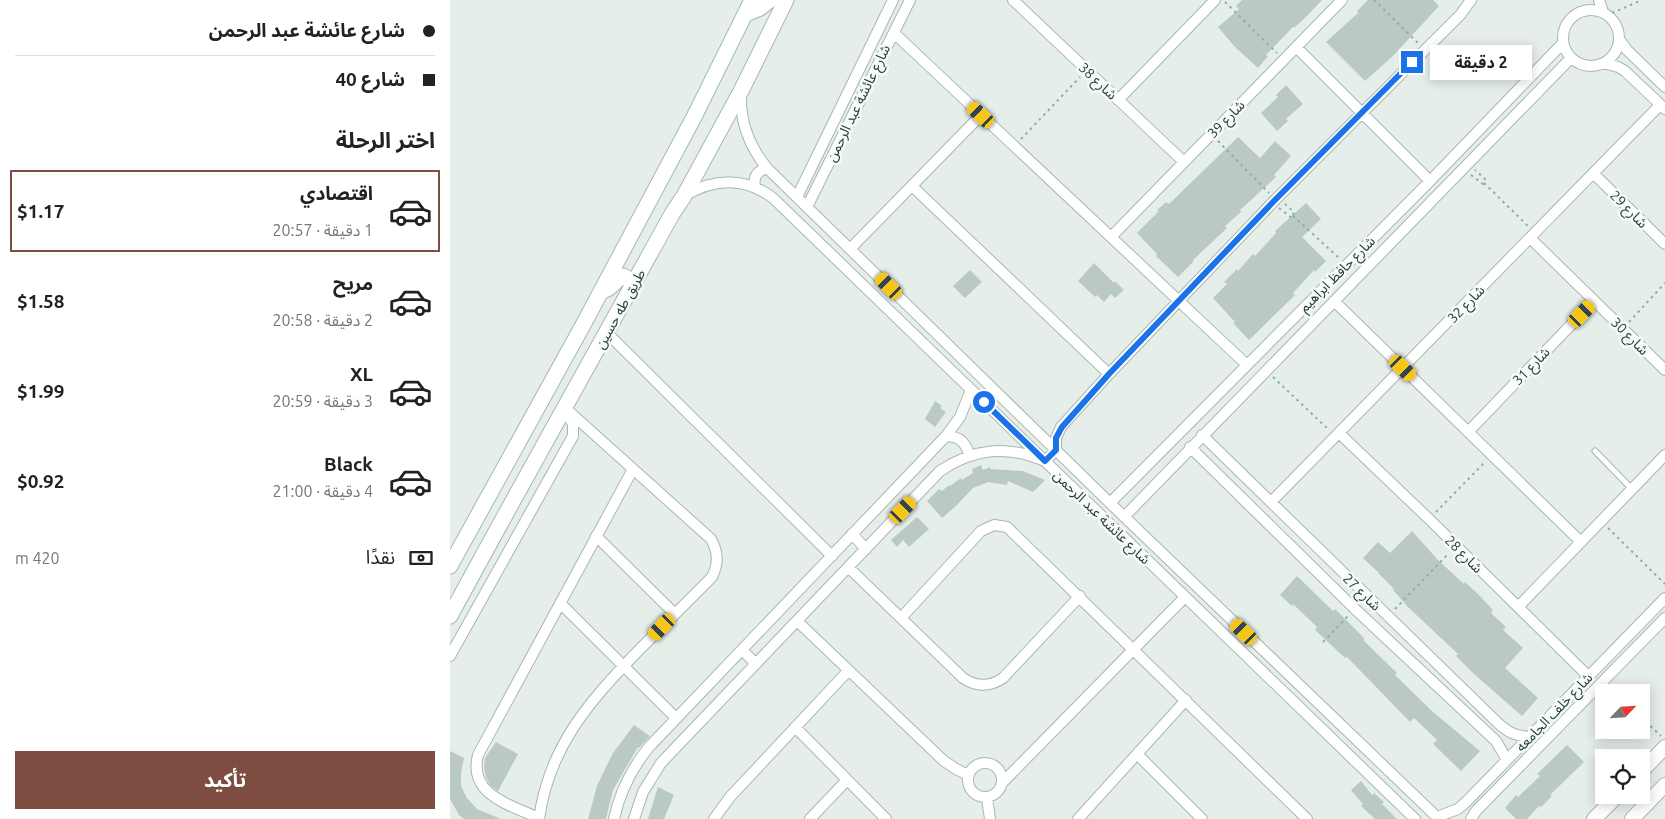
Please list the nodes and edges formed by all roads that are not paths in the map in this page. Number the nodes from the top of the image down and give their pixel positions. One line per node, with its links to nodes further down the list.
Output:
1 (752, 0): 11 (main road, طريق طه حسين)
2 (892, 0): 33 (street, شارع عائشة عبد الرحمن)
3 (910, 0): 14 (street, شارع عائشة عبد الرحمن)
4 (1215, 0): 22 (street)
5 (1342, 0): 17 (street, شارع 39)
6 (1471, 0): 24 (street)
7 (1579, 0): 12 (street)
8 (1599, 0): 13 (street)
9 (1016, 1): 22 (street, شارع 38)
10 (779, 2): 11 (main road); 21 (main road, طريق طه حسين)
11 (746, 14): 38 (main road, طريق طه حسين)
12 (1576, 14): 13 (street); 16 (street)
13 (1606, 14): 15 (street)
14 (894, 32): 25 (street); 34 (street, شارع عائشة عبد الرحمن)
15 (1619, 39): 19 (street); 20 (street)
16 (1563, 43): 18 (street); 29 (street, شارع حافظ ابراهيم)
17 (1296, 46): 24 (street); 26 (street, شارع 39)
18 (1571, 58): 19 (street); 44 (street, شارع حافظ ابراهيم)
19 (1604, 63): 23 (street)
20 (1665, 87)
21 (741, 91): 27 (street, شارع عائشة عبد الرحمن); 32 (main road, طريق طه حسين)
22 (1118, 100): 26 (street, شارع 38)
23 (1663, 107): 28 (street, شارع 32)
24 (1362, 113): 29 (street); 43 (street)
25 (981, 115): 31 (street); 37 (street)
26 (1184, 162): 37 (street, شارع 39)
27 (767, 168): 30 (street); 33 (street, شارع عائشة عبد الرحمن)
28 (1593, 173): 36 (street, شارع 32); 39 (street, شارع 29)
29 (1430, 181): 49 (street, شارع حافظ ابراهيم)
30 (755, 186): 32 (street, شارع عائشة عبد الرحمن); 48 (street, شارع عائشة عبد الرحمن)
31 (912, 186): 40 (street); 52 (street)
32 (684, 196): 35 (main road, طريق طه حسين)
33 (797, 197): 34 (street, شارع عائشة عبد الرحمن)
34 (807, 207): 40 (street, شارع عائشة عبد الرحمن)
35 (660, 235): 38 (main road); 41 (main road, طريق طه حسين)
36 (1533, 235): 45 (street, شارع 30); 50 (street, شارع 32)
37 (1111, 237): 43 (street)
38 (628, 241): 42 (main road, طريق طه حسين)
39 (1665, 244)
40 (851, 248): 47 (street, شارع عائشة عبد الرحمن)
41 (631, 288): 42 (main road); 46 (main road, طريق طه حسين)
42 (601, 291): 55 (main road, طريق طه حسين)
43 (1179, 300): 49 (street); 52 (street)
44 (1334, 301): 50 (street); 58 (street, شارع حافظ ابراهيم)
45 (1594, 301): 51 (street, شارع 30); 56 (street, شارع 31)
46 (607, 333): 54 (main road, طريق طه حسين); 76 (street)
47 (953, 349): 48 (street); 62 (street, شارع عائشة عبد الرحمن)
48 (942, 362): 53 (street, شارع عائشة عبد الرحمن)
49 (1246, 365): 70 (street, شارع حافظ ابراهيم)
50 (1403, 368): 56 (street); 59 (street, شارع 32)
51 (1665, 370)
52 (1109, 374): 62 (street)
53 (971, 390): 60 (street); 66 (street, شارع عائشة عبد الرحمن)
54 (563, 409): 57 (main road, طريق طه حسين); 67 (street); 93 (street)
55 (527, 426): 57 (main road); 77 (main road, طريق طه حسين)
56 (1468, 432): 74 (street)
57 (550, 433): 85 (main road, طريق طه حسين)
58 (1202, 435): 61 (street, شارع حافظ ابراهيم); 69 (street, شارع 27)
59 (1337, 435): 69 (street, شارع 32); 83 (street, شارع 28)
60 (946, 436): 65 (street); 72 (street)
61 (1190, 447): 71 (street, شارع حافظ ابراهيم); 104 (street, شارع 27)
62 (1056, 450): 66 (street); 70 (street, شارع عائشة عبد الرحمن)
63 (1594, 451): 68 (lane)
64 (1665, 455): 68 (street)
65 (969, 456): 66 (street); 75 (street)
66 (1045, 461): 80 (street, شارع عائشة عبد الرحمن)
67 (633, 469): 73 (street); 84 (street)
68 (1632, 488): 74 (street)
69 (1271, 502): 101 (street, شارع 27)
70 (1110, 503): 71 (street, شارع عائشة عبد الرحمن)
71 (1124, 516): 89 (street, شارع عائشة عبد الرحمن)
72 (852, 534): 75 (street); 76 (street)
73 (596, 536): 82 (street); 84 (street)
74 (1581, 542): 83 (street)
75 (866, 549): 78 (street)
76 (832, 556): 92 (street)
77 (450, 566)
78 (848, 567): 86 (street); 88 (street)
79 (1080, 596): 86 (street); 86 (street); 91 (street)
80 (1185, 597): 90 (street, شارع عائشة عبد الرحمن); 91 (street)
81 (1665, 598): 97 (street, شارع خلف الجامعه)
82 (560, 603): 95 (street); 113 (street)
83 (1518, 607): 97 (street, شارع 28)
84 (675, 614): 95 (street)
85 (450, 616)
86 (900, 618)
87 (1665, 618): 124 (street, شارع خلف الجامعه)
88 (797, 621): 94 (street); 96 (street)
89 (1244, 632): 90 (street); 112 (street, شارع عائشة عبد الرحمن)
90 (1233, 643): 123 (street, شارع عائشة عبد الرحمن)
91 (1134, 649): 98 (street); 108 (street)
92 (742, 650): 94 (street); 99 (street)
93 (450, 656)
94 (756, 664): 115 (street)
95 (624, 666): 99 (street); 113 (street)
96 (848, 671): 100 (street); 106 (street)
97 (1588, 676): 101 (street, شارع خلف الجامعه)
98 (1186, 700): 103 (street); 122 (street)
99 (676, 718): 114 (street)
100 (795, 727): 107 (street); 116 (street)
101 (1530, 737): 104 (street, شارع خلف الجامعه)
102 (1665, 748): 105 (street)
103 (1137, 754): 120 (street); 121 (street)
104 (1507, 760): 112 (street, شارع خلف الجامعه)
105 (1650, 763)
106 (968, 774): 108 (street); 110 (street)
107 (847, 780): 117 (street); 118 (street)
108 (1002, 783): 110 (street)
109 (1665, 785): 126 (street)
110 (987, 798): 119 (street)
111 (1609, 804): 125 (street)
112 (1438, 818)
113 (539, 819)
114 (614, 819)
115 (634, 819)
116 (714, 819)
117 (810, 819)
118 (886, 819)
119 (990, 819)
120 (1078, 819)
121 (1202, 819)
122 (1307, 819)
123 (1415, 819)
124 (1471, 819)
125 (1594, 819)
126 (1632, 819)

